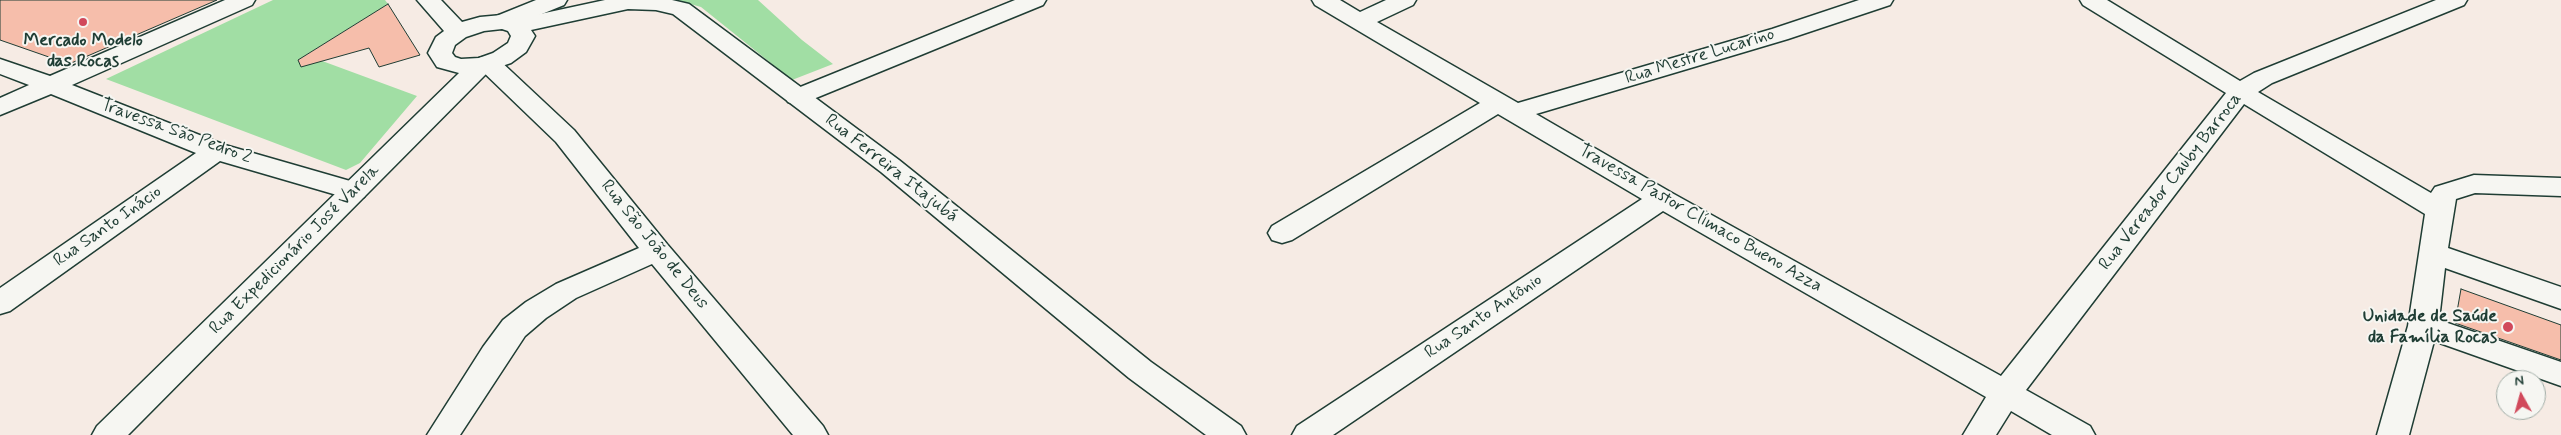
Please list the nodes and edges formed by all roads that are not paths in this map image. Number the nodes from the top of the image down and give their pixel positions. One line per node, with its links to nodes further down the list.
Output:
1 (244, 0): 15 (street)
2 (428, 0): 12 (street)
3 (556, 0): 11 (street)
4 (1035, 0): 17 (street)
5 (1323, 0): 10 (street, Travessa Pastor Clímaco Bueno Azza)
6 (1405, 0): 10 (street)
7 (1882, 0): 19 (street, Rua Mestre Lucarino)
8 (2091, 0): 16 (street)
9 (2456, 0): 16 (street, Rua Vereador Cauby Barroca)
10 (1360, 21): 19 (street, Travessa Pastor Clímaco Bueno Azza)
11 (510, 24): 12 (street); 13 (street); 17 (street, Rua Ferreira Itajubá)
12 (458, 32): 13 (street)
13 (485, 64): 22 (street, Rua Expedicionário José Varela); 26 (street, Rua São João de Deus)
14 (0, 66): 15 (street, Travessa São Pedro 2)
15 (51, 84): 18 (street); 20 (street, Travessa São Pedro 2)
16 (2241, 92): 24 (street); 32 (street, Rua Vereador Cauby Barroca)
17 (797, 97): 36 (street, Rua Ferreira Itajubá)
18 (0, 107)
19 (1508, 107): 23 (street, Travessa Pastor Clímaco Bueno Azza); 25 (street, Rua Mestre Lucarino)
20 (216, 151): 22 (street, Travessa São Pedro 2); 29 (street, Rua Santo Inácio)
21 (2561, 187): 24 (street)
22 (354, 190): 33 (street, Rua Expedicionário José Varela)
23 (1662, 199): 32 (street, Travessa Pastor Clímaco Bueno Azza); 37 (street, Rua Santo Antônio)
24 (2440, 207): 27 (street)
25 (1282, 233)
26 (656, 251): 34 (street); 35 (street, Rua São João de Deus)
27 (2433, 253): 28 (street); 30 (street)
28 (2561, 298)
29 (0, 303)
30 (2423, 326): 31 (street); 40 (street)
31 (2561, 374)
32 (2005, 394): 38 (street, Rua Vereador Cauby Barroca); 39 (street, Travessa Pastor Clímaco Bueno Azza)
33 (108, 435)
34 (443, 435)
35 (812, 435)
36 (1230, 435)
37 (1308, 435)
38 (1979, 435)
39 (2079, 435)
40 (2393, 435)

